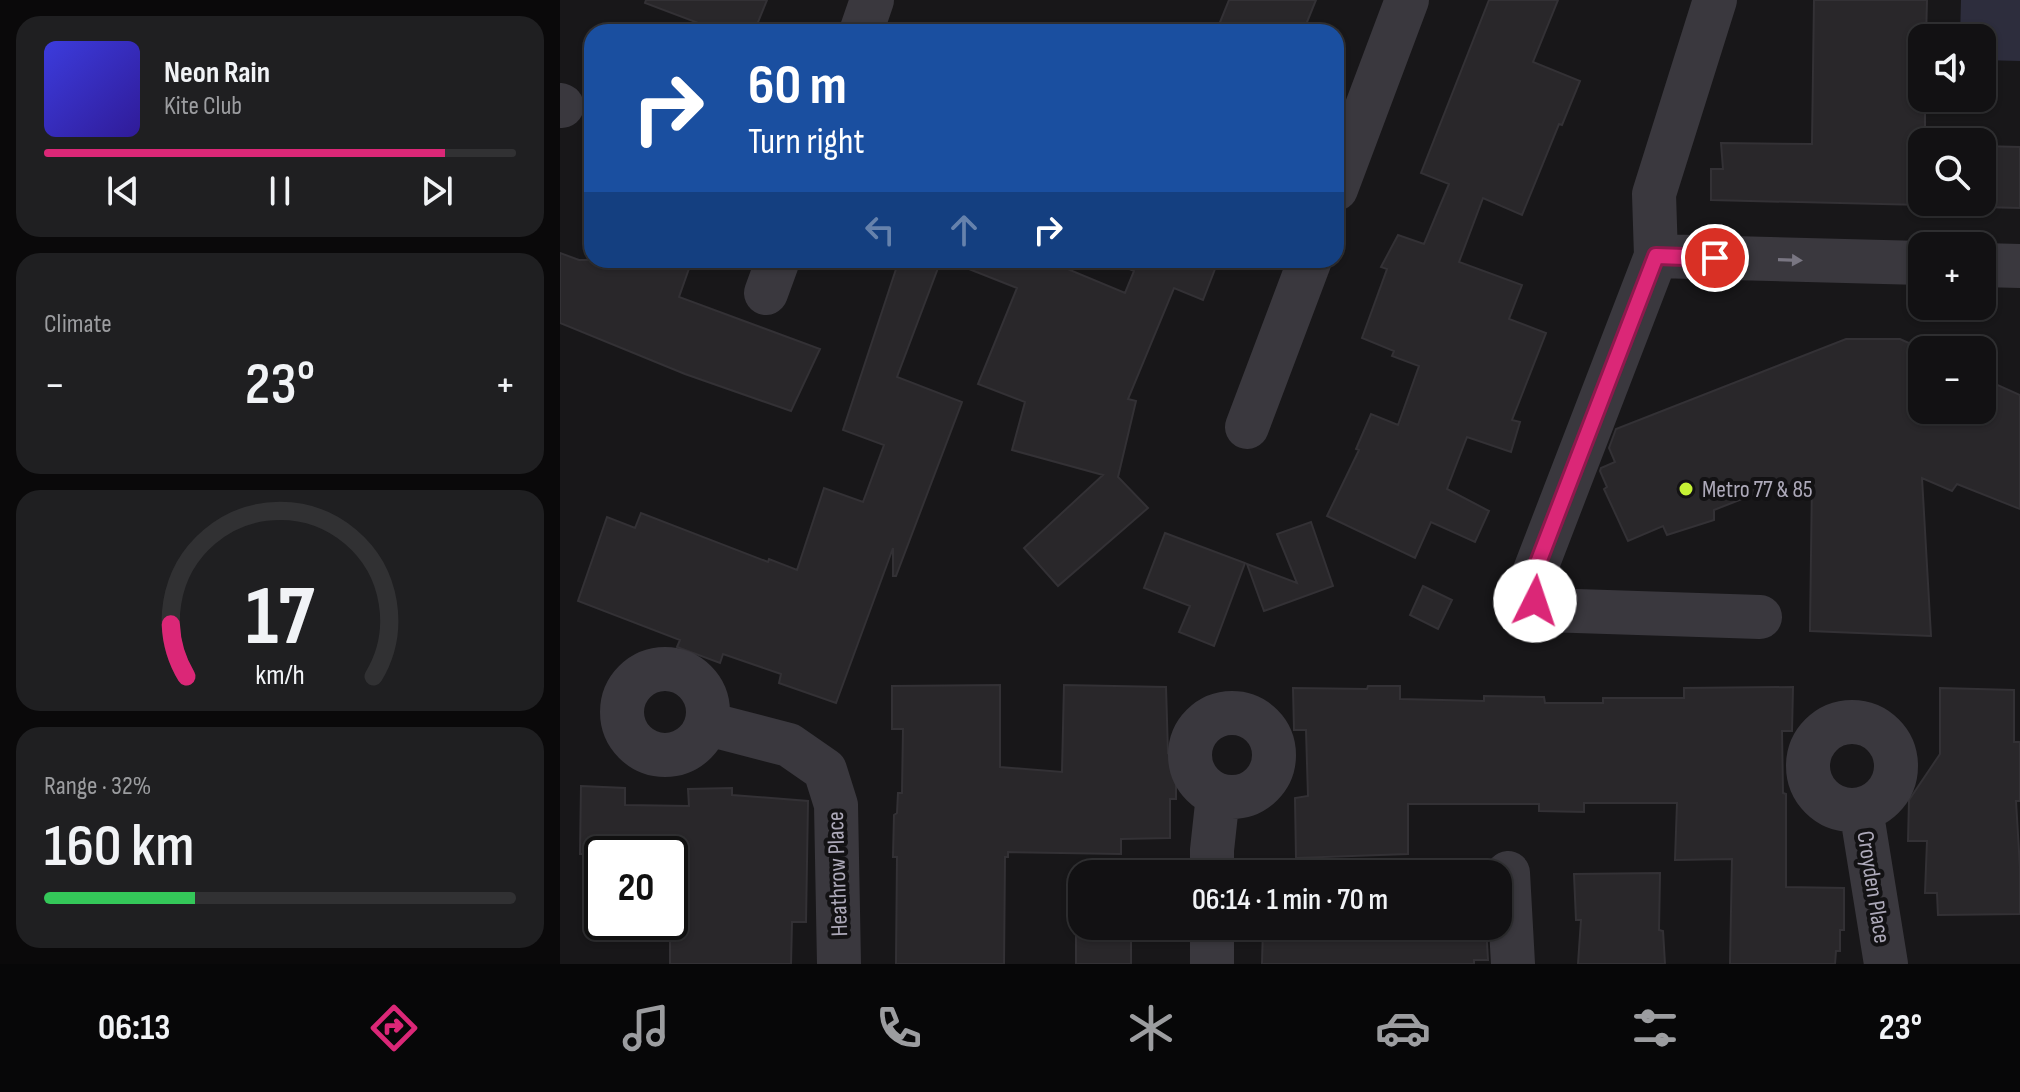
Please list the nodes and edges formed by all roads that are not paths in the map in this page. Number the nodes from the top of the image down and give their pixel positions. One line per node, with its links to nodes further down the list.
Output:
1 (872, 0): 4 (street)
2 (1407, 0): 5 (street)
3 (1715, 0): 6 (street)
4 (864, 24)
5 (1344, 168)
6 (1656, 256): 7 (street, one-way to 7); 12 (street)
7 (1908, 263)
8 (1996, 265): 9 (street)
9 (2020, 266)
10 (1307, 268): 11 (street)
11 (1247, 427)
12 (1760, 617)
13 (708, 724): 19 (street, Heathrow Place)
14 (1218, 795): 16 (street)
15 (1861, 809): 22 (street, Croyden Place)
16 (1212, 860)
17 (1212, 940): 20 (street)
18 (1512, 940): 21 (street)
19 (839, 964)
20 (1212, 964)
21 (1513, 964)
22 (1886, 964)

